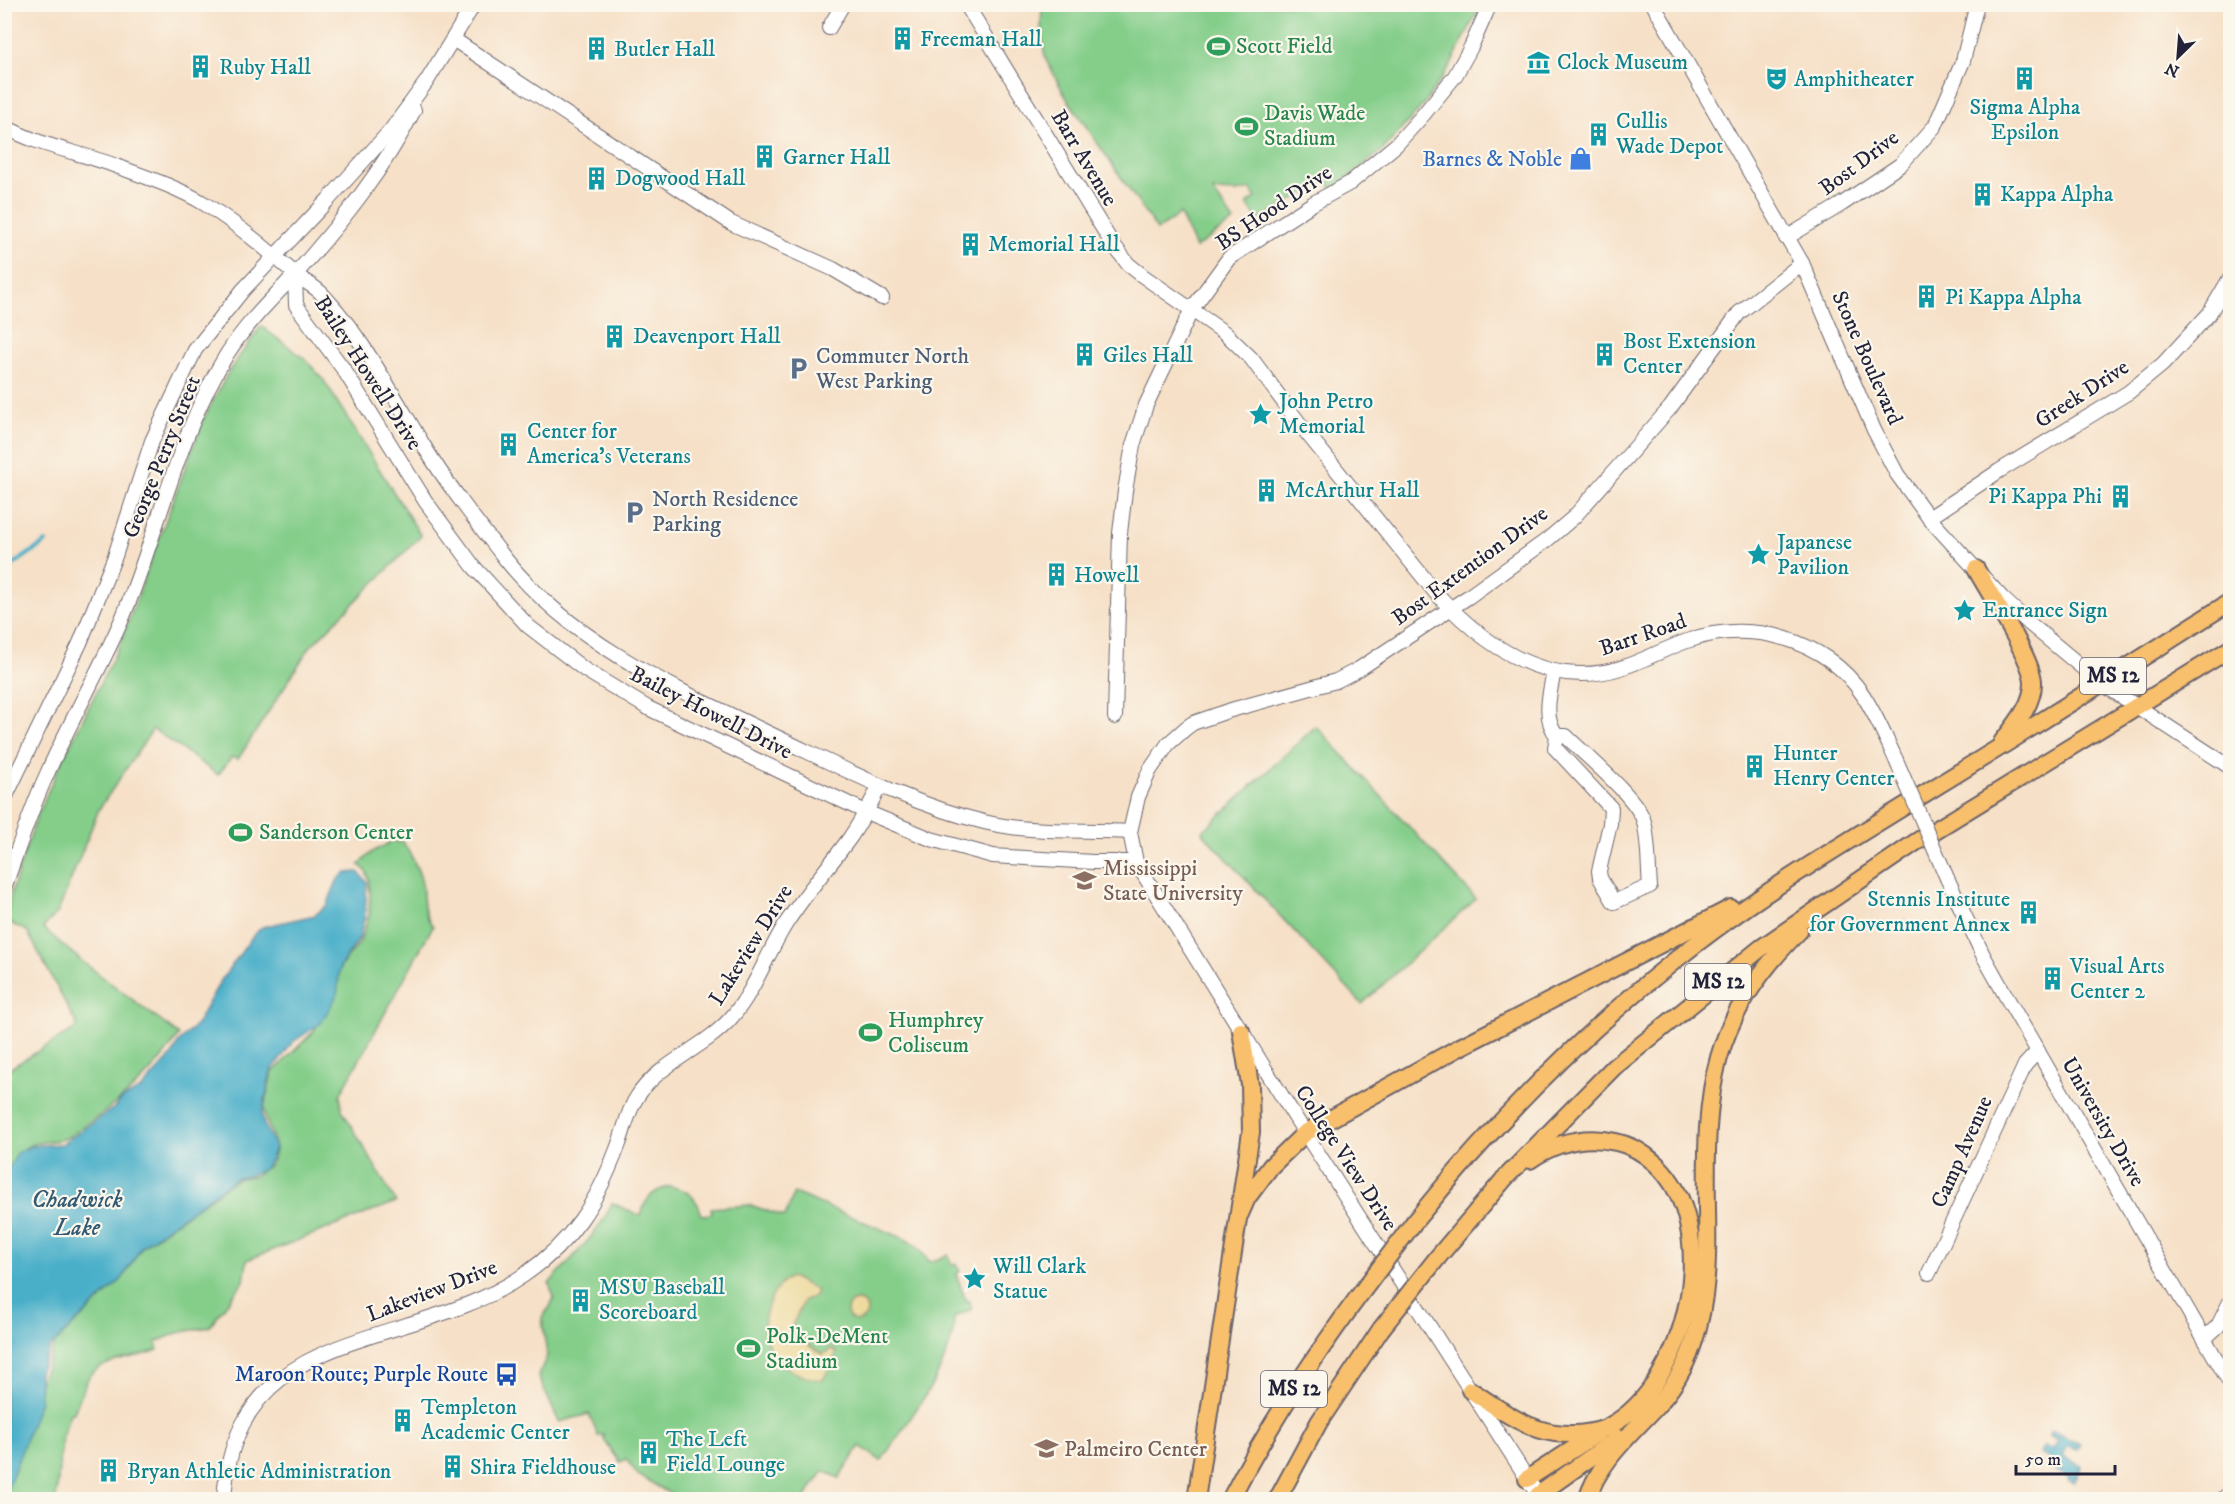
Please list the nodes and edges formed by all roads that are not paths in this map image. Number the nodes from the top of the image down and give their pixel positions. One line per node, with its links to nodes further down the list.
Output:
1 (474, 4): 8 (street, George Perry Street)
2 (843, 4): 7 (street)
3 (966, 4): 17 (street, Barr Avenue)
4 (1490, 4): 17 (street, BS Hood Drive)
5 (1653, 4): 11 (street, Stone Boulevard)
6 (1977, 4): 11 (street, Bost Drive)
7 (829, 28)
8 (453, 39): 9 (street, George Perry Street); 16 (street)
9 (427, 81): 12 (street, George Perry Street); 14 (street, George Perry Street)
10 (4, 126): 12 (street)
11 (1786, 238): 13 (street, Stone Boulevard)
12 (274, 255): 14 (street); 32 (street, George Perry Street)
13 (1802, 263): 18 (street, Stone Boulevard); 21 (street, Bost Extention Drive)
14 (295, 274): 30 (street, Bailey Howell Drive); 34 (street, Bailey Howell Drive); 40 (street, George Perry Street)
15 (2230, 278): 18 (street, Greek Drive)
16 (882, 298)
17 (1192, 309): 21 (street, Barr Road); 26 (street)
18 (1929, 518): 19 (street, Stone Boulevard)
19 (1976, 569): 24 (street, Stone Boulevard); 28 (main road)
20 (2230, 602): 24 (main road, MS 12)
21 (1451, 609): 23 (street, Barr Road); 35 (street, Bost Extention Drive)
22 (2230, 649): 25 (main road, MS 12)
23 (1554, 671): 27 (street); 38 (street, Barr Road, bridge)
24 (2101, 683): 25 (street, Stone Boulevard); 28 (main road, MS 12)
25 (2139, 705): 29 (street, Stone Boulevard); 39 (main road, MS 12)
26 (1115, 717)
27 (1557, 736): 31 (street); 33 (street)
28 (1996, 750): 37 (main road, MS 12)
29 (2230, 766)
30 (880, 786): 34 (street, Lakeview Drive); 35 (street, Bailey Howell Drive)
31 (1627, 795): 33 (street); 33 (street)
32 (4, 800)
33 (1611, 808)
34 (866, 812): 36 (street, Bailey Howell Drive); 56 (street, Lakeview Drive)
35 (1130, 832): 36 (street, College View Drive)
36 (1136, 862): 41 (street, College View Drive)
37 (1803, 869): 43 (main road); 58 (main road, MS 12, bridge)
38 (1947, 878): 42 (street, University Drive)
39 (1861, 880): 44 (main road, MS 12); 51 (main road)
40 (4, 888)
41 (1240, 1031): 43 (street, College View Drive); 45 (main road)
42 (2038, 1052): 46 (street, Camp Avenue); 48 (street, University Drive)
43 (1305, 1133): 45 (main road); 50 (street, College View Drive)
44 (1505, 1178): 52 (main road); 59 (main road, MS 12, bridge)
45 (1240, 1214): 57 (main road)
46 (1929, 1273)
47 (2230, 1302): 48 (street)
48 (2205, 1338): 49 (street, University Drive)
49 (2230, 1383)
50 (1470, 1390): 52 (main road); 53 (street, College View Drive)
51 (1638, 1424): 55 (main road); 60 (main road)
52 (1607, 1428): 53 (main road)
53 (1527, 1479): 55 (street, College View Drive)
54 (2230, 1494): 61 (street)
55 (1539, 1497)
56 (224, 1500)
57 (1196, 1500)
58 (1230, 1500)
59 (1277, 1500)
60 (1587, 1500)
61 (2220, 1500)

